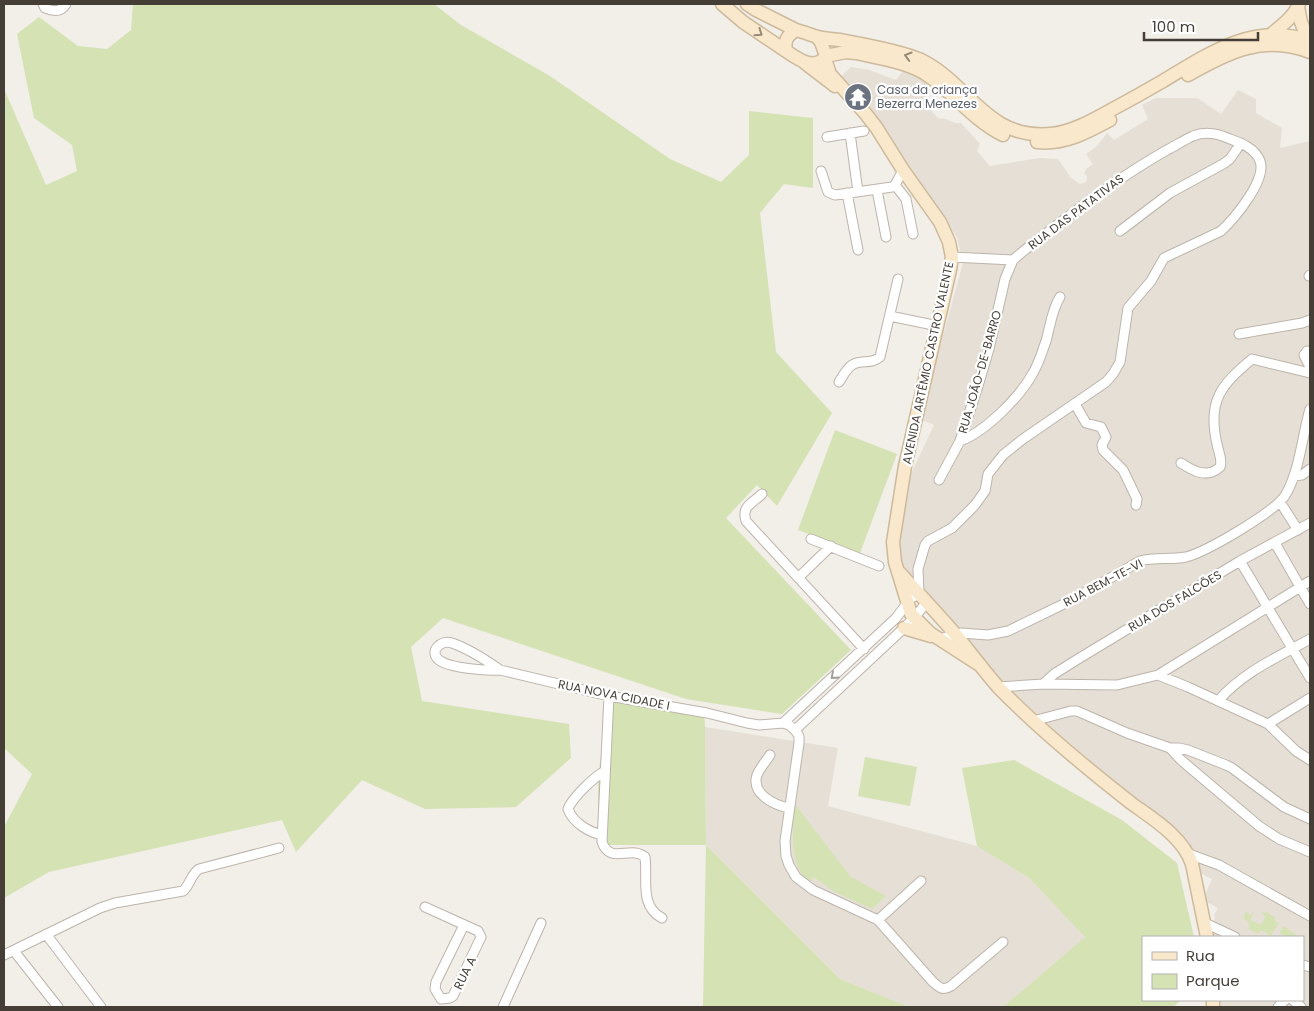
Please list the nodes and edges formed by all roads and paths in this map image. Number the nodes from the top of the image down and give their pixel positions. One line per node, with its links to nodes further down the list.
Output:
1 (42, 4): 2 (street)
2 (66, 4)
3 (722, 4): 10 (main road, one-way to 10)
4 (747, 4): 6 (main road)
5 (1299, 6): 7 (main road); 9 (main road)
6 (796, 30): 8 (main road); 10 (main road)
7 (1269, 36): 8 (main road, one-way to 8); 9 (main road)
8 (817, 37): 11 (main road)
9 (1310, 44): 11 (main road)
10 (786, 51): 12 (main road)
11 (826, 58): 12 (main road); 13 (main road, AVENIDA ARTÊMIO CASTRO VALENTE)
12 (804, 63): 13 (main road, AVENIDA ARTÊMIO CASTRO VALENTE)
13 (848, 94): 18 (main road, AVENIDA ARTÊMIO CASTRO VALENTE)
14 (864, 131): 15 (street)
15 (850, 133): 16 (street); 22 (street)
16 (827, 137)
17 (1241, 143): 24 (street); 29 (street, RUA DAS PATATIVAS); 40 (street)
18 (903, 170): 20 (street); 28 (main road, AVENIDA ARTÊMIO CASTRO VALENTE)
19 (821, 171): 23 (street)
20 (896, 185): 21 (street); 25 (street)
21 (877, 190): 22 (street); 26 (street)
22 (858, 192): 23 (street)
23 (847, 193): 27 (street)
24 (1120, 230)
25 (912, 234)
26 (886, 237)
27 (858, 250)
28 (952, 257): 29 (street); 34 (main road, AVENIDA ARTÊMIO CASTRO VALENTE)
29 (1013, 260): 42 (street, RUA JOÃO-DE-BARRO)
30 (898, 279): 32 (street)
31 (1060, 296): 42 (street)
32 (890, 316): 34 (street); 39 (street)
33 (1310, 320): 35 (street)
34 (938, 326): 57 (main road, AVENIDA ARTÊMIO CASTRO VALENTE)
35 (1239, 334)
36 (1307, 351): 37 (street)
37 (1310, 367)
38 (1310, 373): 43 (street)
39 (839, 382)
40 (1075, 404): 49 (street); 61 (street)
41 (1310, 409): 45 (street, RUA BEM-TE-VI)
42 (960, 441): 46 (street, RUA JOÃO-DE-BARRO)
43 (1181, 463)
44 (1310, 469): 45 (street)
45 (1294, 476): 48 (street, RUA BEM-TE-VI)
46 (939, 480)
47 (762, 494): 58 (street)
48 (1280, 502): 51 (street); 67 (street, RUA BEM-TE-VI)
49 (1136, 505)
50 (1310, 523): 51 (street, RUA DOS FALCÕES)
51 (1298, 530): 53 (street, RUA DOS FALCÕES)
52 (811, 539): 54 (street)
53 (1275, 543): 55 (street, RUA DOS FALCÕES); 60 (street)
54 (831, 546): 56 (street); 58 (street)
55 (1240, 561): 64 (street); 77 (street, RUA DOS FALCÕES)
56 (879, 566)
57 (898, 572): 61 (main road, AVENIDA ARTÊMIO CASTRO VALENTE); 62 (main road, AVENIDA ARTÊMIO CASTRO VALENTE)
58 (799, 577): 71 (street)
59 (1310, 581): 60 (street)
60 (1300, 586): 63 (street); 64 (street)
61 (922, 598): 62 (street); 65 (street); 67 (main road, AVENIDA ARTÊMIO CASTRO VALENTE)
62 (907, 604): 65 (main road, AVENIDA ARTÊMIO CASTRO VALENTE); 66 (street)
63 (1310, 604)
64 (1268, 606): 70 (street); 75 (street)
65 (914, 618): 66 (street); 68 (main road, AVENIDA ARTÊMIO CASTRO VALENTE)
66 (900, 623): 68 (main road); 71 (street); 72 (street)
67 (955, 634): 68 (street, RUA BEM-TE-VI); 73 (main road, AVENIDA ARTÊMIO CASTRO VALENTE)
68 (939, 639): 73 (main road, AVENIDA ARTÊMIO CASTRO VALENTE)
69 (1310, 639): 70 (street)
70 (1294, 648): 76 (street); 81 (street)
71 (860, 652): 72 (street); 83 (street, one-way to 83)
72 (865, 664): 85 (street)
73 (981, 666): 78 (main road, AVENIDA ARTÊMIO CASTRO VALENTE)
74 (500, 670): 74 (street, RUA NOVA CIDADE I); 79 (street, RUA NOVA CIDADE I)
75 (1158, 675): 77 (street); 81 (street)
76 (1310, 678)
77 (1043, 684): 78 (street)
78 (998, 686): 82 (main road, AVENIDA ARTÊMIO CASTRO VALENTE)
79 (609, 696): 83 (street, RUA NOVA CIDADE I); 89 (street)
80 (1310, 698): 84 (street)
81 (1218, 701): 84 (street)
82 (1033, 721): 86 (street); 95 (main road, AVENIDA ARTÊMIO CASTRO VALENTE)
83 (783, 723): 85 (street)
84 (1268, 724): 88 (street)
85 (795, 730): 90 (street)
86 (1170, 748): 91 (street); 94 (street)
87 (770, 754): 90 (street)
88 (1310, 760)
89 (605, 771): 92 (street); 92 (street)
90 (789, 808): 100 (street)
91 (1310, 819)
92 (602, 836): 99 (street)
93 (279, 848): 104 (street)
94 (1310, 852)
95 (1189, 854): 98 (street); 102 (main road, AVENIDA ARTÊMIO CASTRO VALENTE)
96 (921, 881): 100 (street)
97 (424, 907): 103 (street, RUA A)
98 (1310, 916)
99 (662, 918)
100 (878, 920): 107 (street)
101 (541, 923): 113 (street)
102 (1205, 923): 105 (main road, AVENIDA ARTÊMIO CASTRO VALENTE); 106 (street)
103 (464, 925): 110 (street, RUA A); 110 (street, RUA A)
104 (46, 934): 108 (street); 112 (street)
105 (1207, 936)
106 (1232, 936)
107 (1003, 942)
108 (14, 951): 109 (street); 111 (street)
109 (4, 956)
110 (439, 1003)
111 (58, 1007)
112 (101, 1007)
113 (503, 1007)

